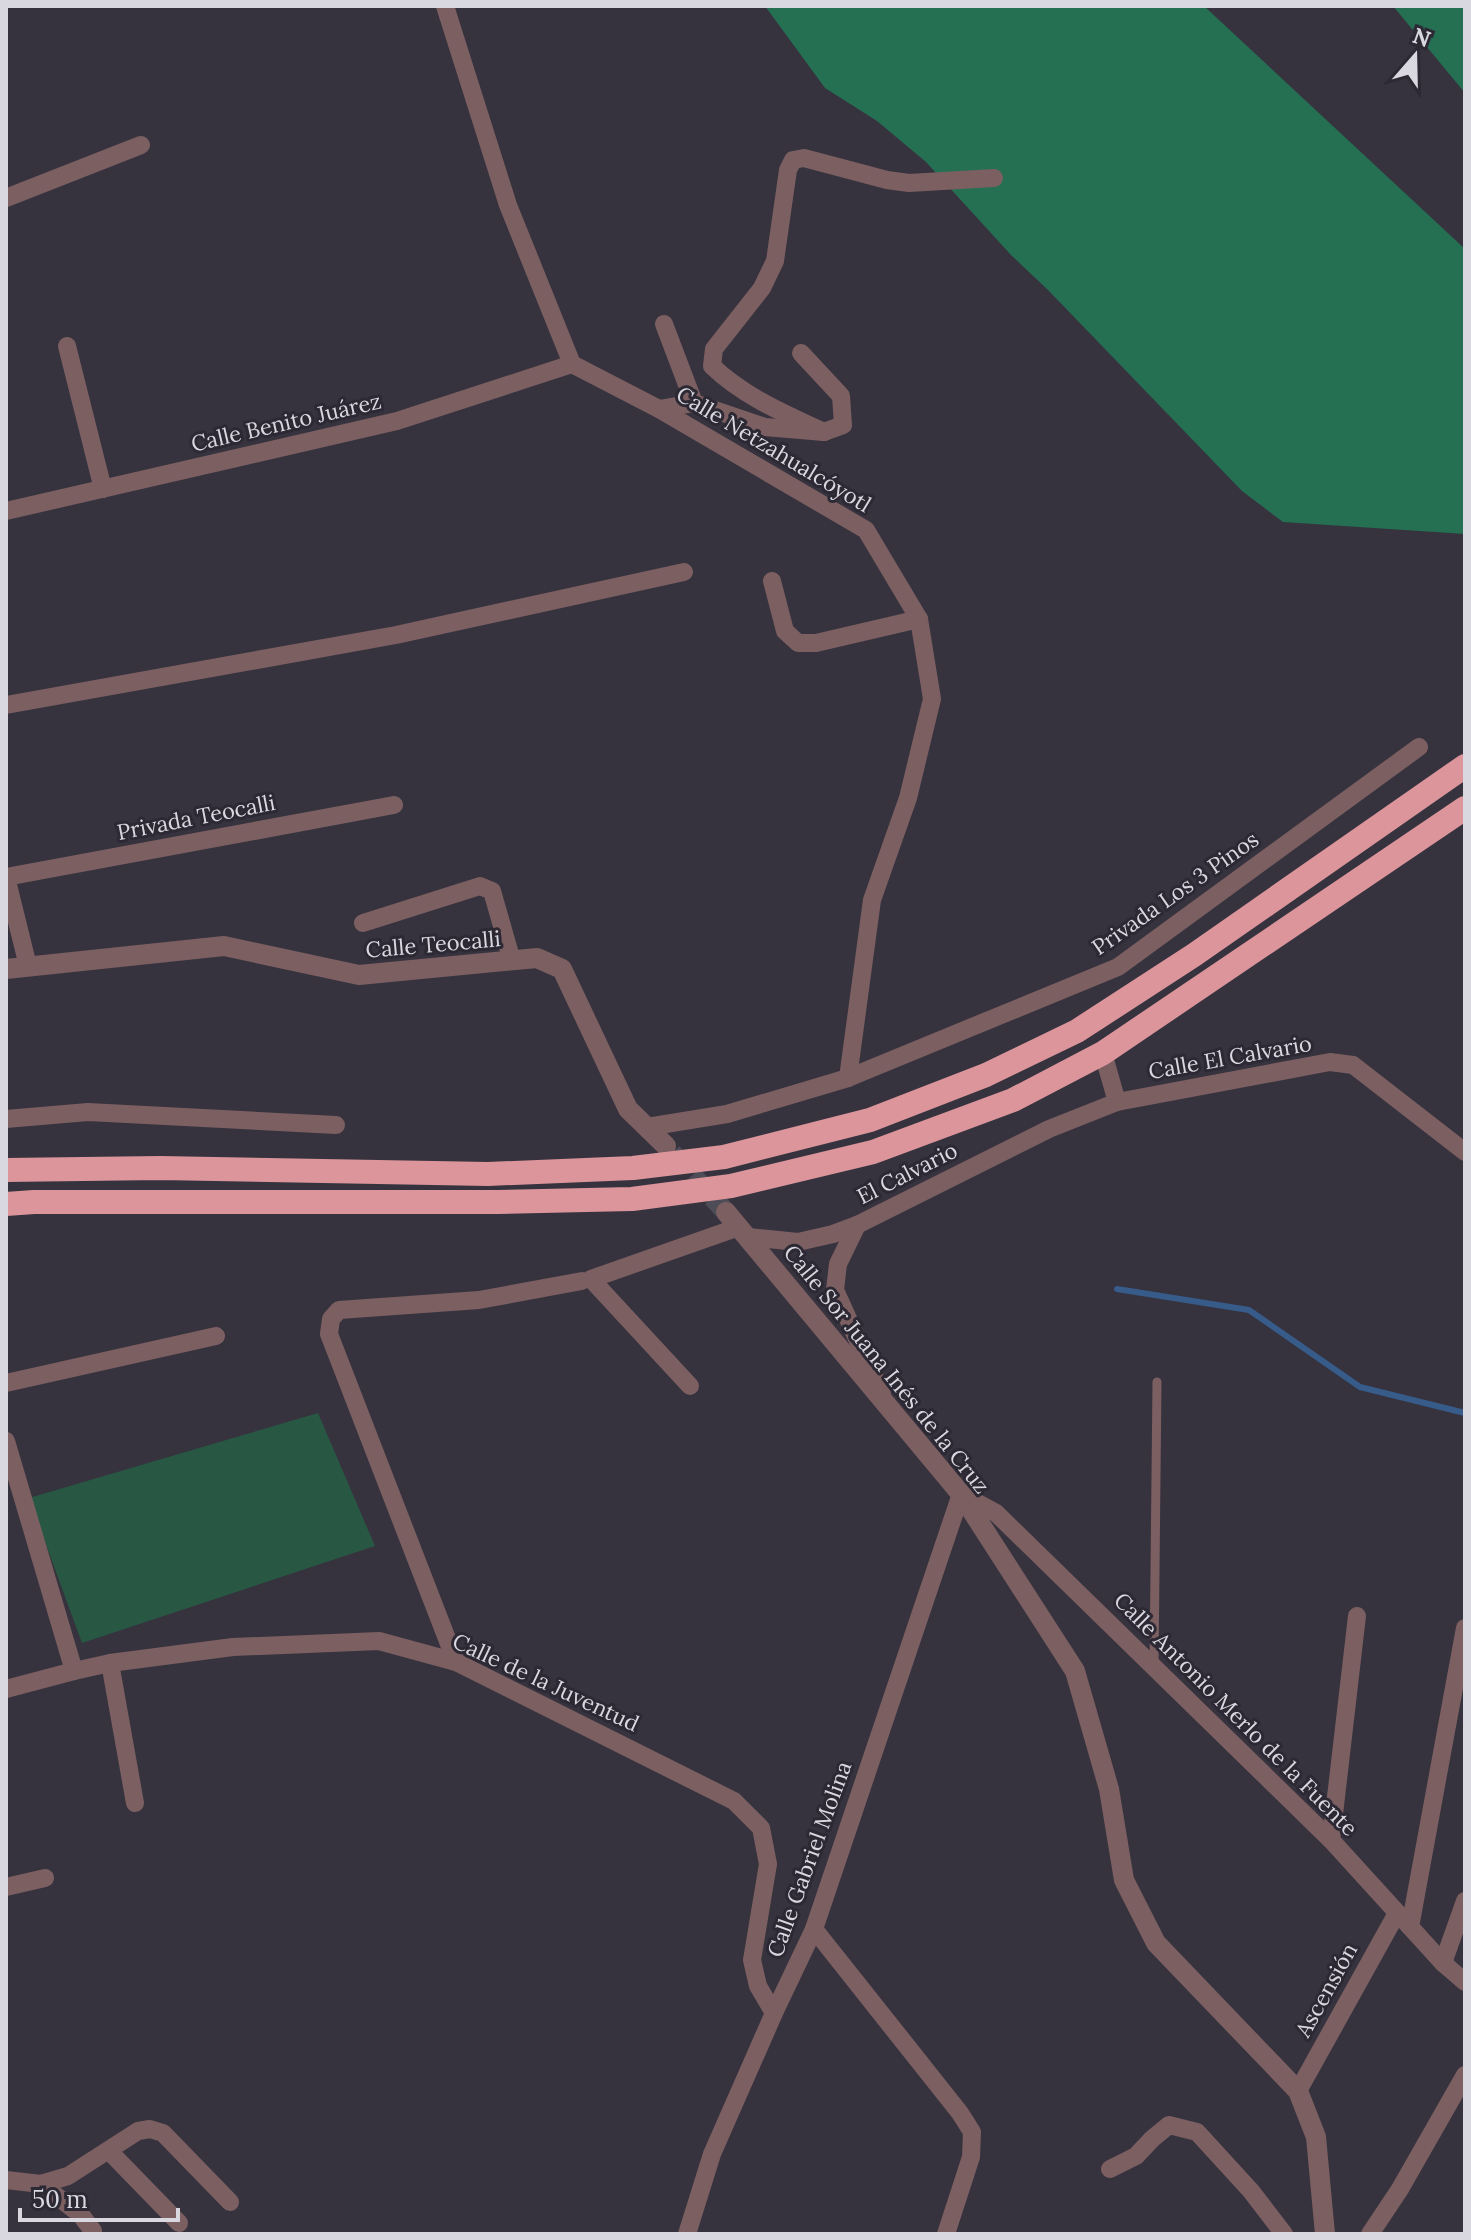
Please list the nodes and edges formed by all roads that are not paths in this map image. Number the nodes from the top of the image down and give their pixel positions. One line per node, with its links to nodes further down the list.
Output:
1 (445, 6): 8 (street)
2 (141, 145): 4 (street)
3 (994, 178): 11 (street)
4 (6, 198)
5 (664, 324): 9 (street)
6 (67, 346): 12 (street)
7 (801, 353): 11 (street)
8 (572, 364): 10 (street, Calle Netzahualcóyotl); 12 (street, Calle Benito Juárez)
9 (694, 403): 10 (street); 11 (street)
10 (659, 409): 16 (street, Calle Netzahualcóyotl)
11 (824, 432)
12 (103, 489): 13 (street, Calle Benito Juárez)
13 (6, 511)
14 (684, 572): 17 (street)
15 (772, 581): 16 (street)
16 (919, 619): 28 (street, Calle Netzahualcóyotl)
17 (6, 705)
18 (1419, 747): 28 (street, Privada Los 3 Pinos)
19 (1465, 766): 35 (highway)
20 (394, 805): 22 (street, Privada Teocalli)
21 (1465, 808): 27 (highway)
22 (6, 877): 25 (street, Privada Teocalli)
23 (363, 923): 24 (street)
24 (512, 961): 25 (street, Calle Teocalli); 32 (street, Calle Teocalli)
25 (28, 966): 26 (street, Calle Teocalli)
26 (6, 969)
27 (1103, 1053): 29 (street); 36 (highway)
28 (848, 1078): 32 (street, Privada Los 3 Pinos)
29 (1117, 1102): 34 (street, Calle El Calvario); 38 (street, El Calvario)
30 (6, 1119): 31 (street)
31 (336, 1125)
32 (647, 1127): 33 (street, Calle Teocalli)
33 (666, 1146)
34 (1465, 1152)
35 (6, 1170)
36 (6, 1204)
37 (738, 1225): 38 (street); 43 (street); 44 (street, Calle Sor Juana Inés de la Cruz)
38 (857, 1225): 44 (street, El Calvario)
39 (582, 1281): 49 (street)
40 (216, 1336): 42 (street)
41 (1157, 1382): 51 (lane)
42 (6, 1383)
43 (690, 1386)
44 (890, 1410): 46 (street, Calle Sor Juana Inés de la Cruz)
45 (6, 1441): 52 (street)
46 (961, 1494): 51 (street, Calle Antonio Merlo de la Fuente); 60 (street, Calle Gabriel Molina); 65 (street, Calle Sor Juana Inés de la Cruz)
47 (1357, 1616): 55 (street)
48 (1465, 1628): 59 (street, Ascensión)
49 (456, 1662): 50 (street, Calle de la Juventud); 63 (street, Calle de la Juventud)
50 (110, 1663): 52 (street, Calle de la Juventud); 54 (street)
51 (1154, 1666): 55 (street, Calle Antonio Merlo de la Fuente)
52 (74, 1671): 53 (street, Calle de la Juventud)
53 (6, 1689)
54 (135, 1803)
55 (1331, 1840): 59 (street, Calle Antonio Merlo de la Fuente)
56 (45, 1878): 57 (street)
57 (6, 1887)
58 (1465, 1901): 61 (street)
59 (1403, 1920): 61 (street, Calle Antonio Merlo de la Fuente); 65 (street, Ascensión)
60 (814, 1929): 63 (street, Calle Gabriel Molina); 74 (street)
61 (1443, 1963): 62 (street, Calle Antonio Merlo de la Fuente)
62 (1465, 1982)
63 (774, 2013): 73 (street, Calle Gabriel Molina)
64 (1465, 2075): 77 (street)
65 (1298, 2091): 76 (street, Calle Sor Juana Inés de la Cruz)
66 (109, 2151): 69 (street); 70 (street); 71 (street)
67 (1110, 2169): 75 (street)
68 (6, 2180): 69 (street)
69 (41, 2184): 72 (street)
70 (230, 2202)
71 (179, 2223)
72 (92, 2234)
73 (687, 2234)
74 (946, 2234)
75 (1284, 2234)
76 (1325, 2234)
77 (1370, 2234)

